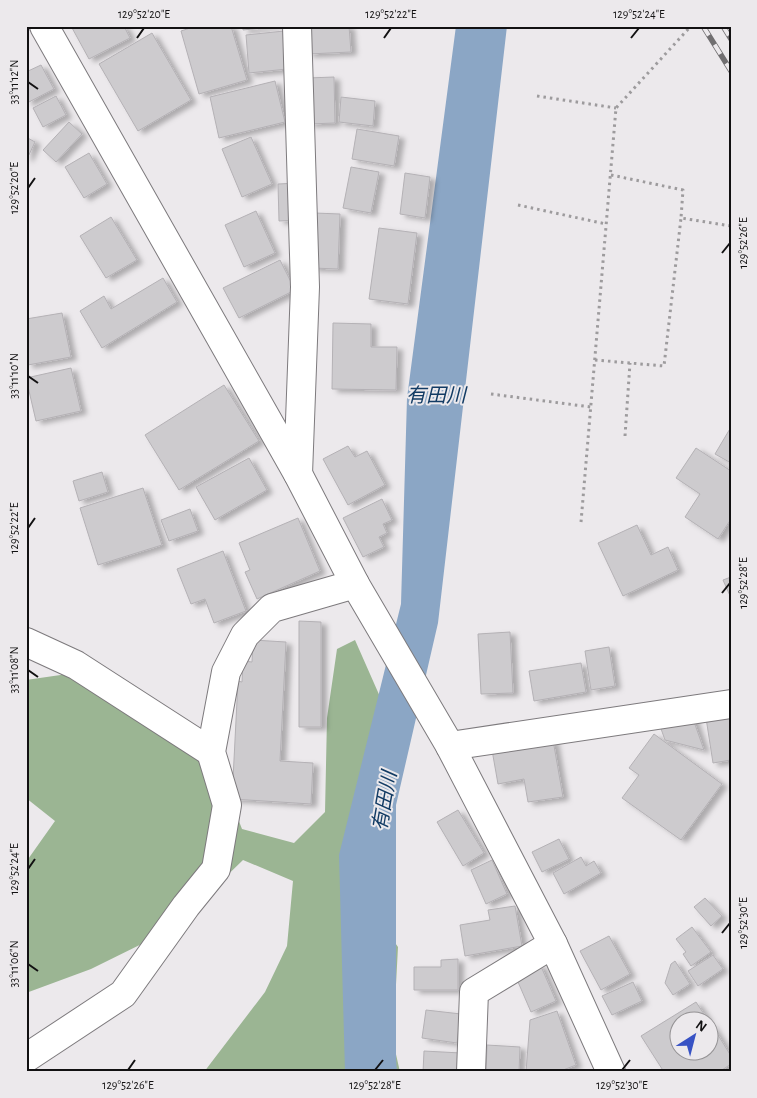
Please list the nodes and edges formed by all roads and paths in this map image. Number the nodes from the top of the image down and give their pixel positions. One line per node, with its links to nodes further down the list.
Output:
1 (44, 26): 16 (street)
2 (297, 26): 16 (street)
3 (691, 26): 5 (path)
4 (538, 96): 5 (path)
5 (616, 108): 6 (path)
6 (611, 175): 8 (path); 9 (path)
7 (518, 205): 9 (path)
8 (681, 218): 10 (path); 12 (path)
9 (606, 224): 11 (path)
10 (731, 226)
11 (595, 360): 12 (path); 14 (path)
12 (630, 363): 15 (path)
13 (491, 394): 14 (path)
14 (591, 407): 17 (path)
15 (624, 436)
16 (298, 474): 18 (street)
17 (581, 522)
18 (355, 584): 21 (street); 22 (street)
19 (26, 642): 22 (street)
20 (731, 704): 21 (street)
21 (450, 746): 23 (street)
22 (211, 752): 24 (street)
23 (553, 944): 25 (street); 26 (street)
24 (26, 1058)
25 (472, 1072)
26 (611, 1072)

